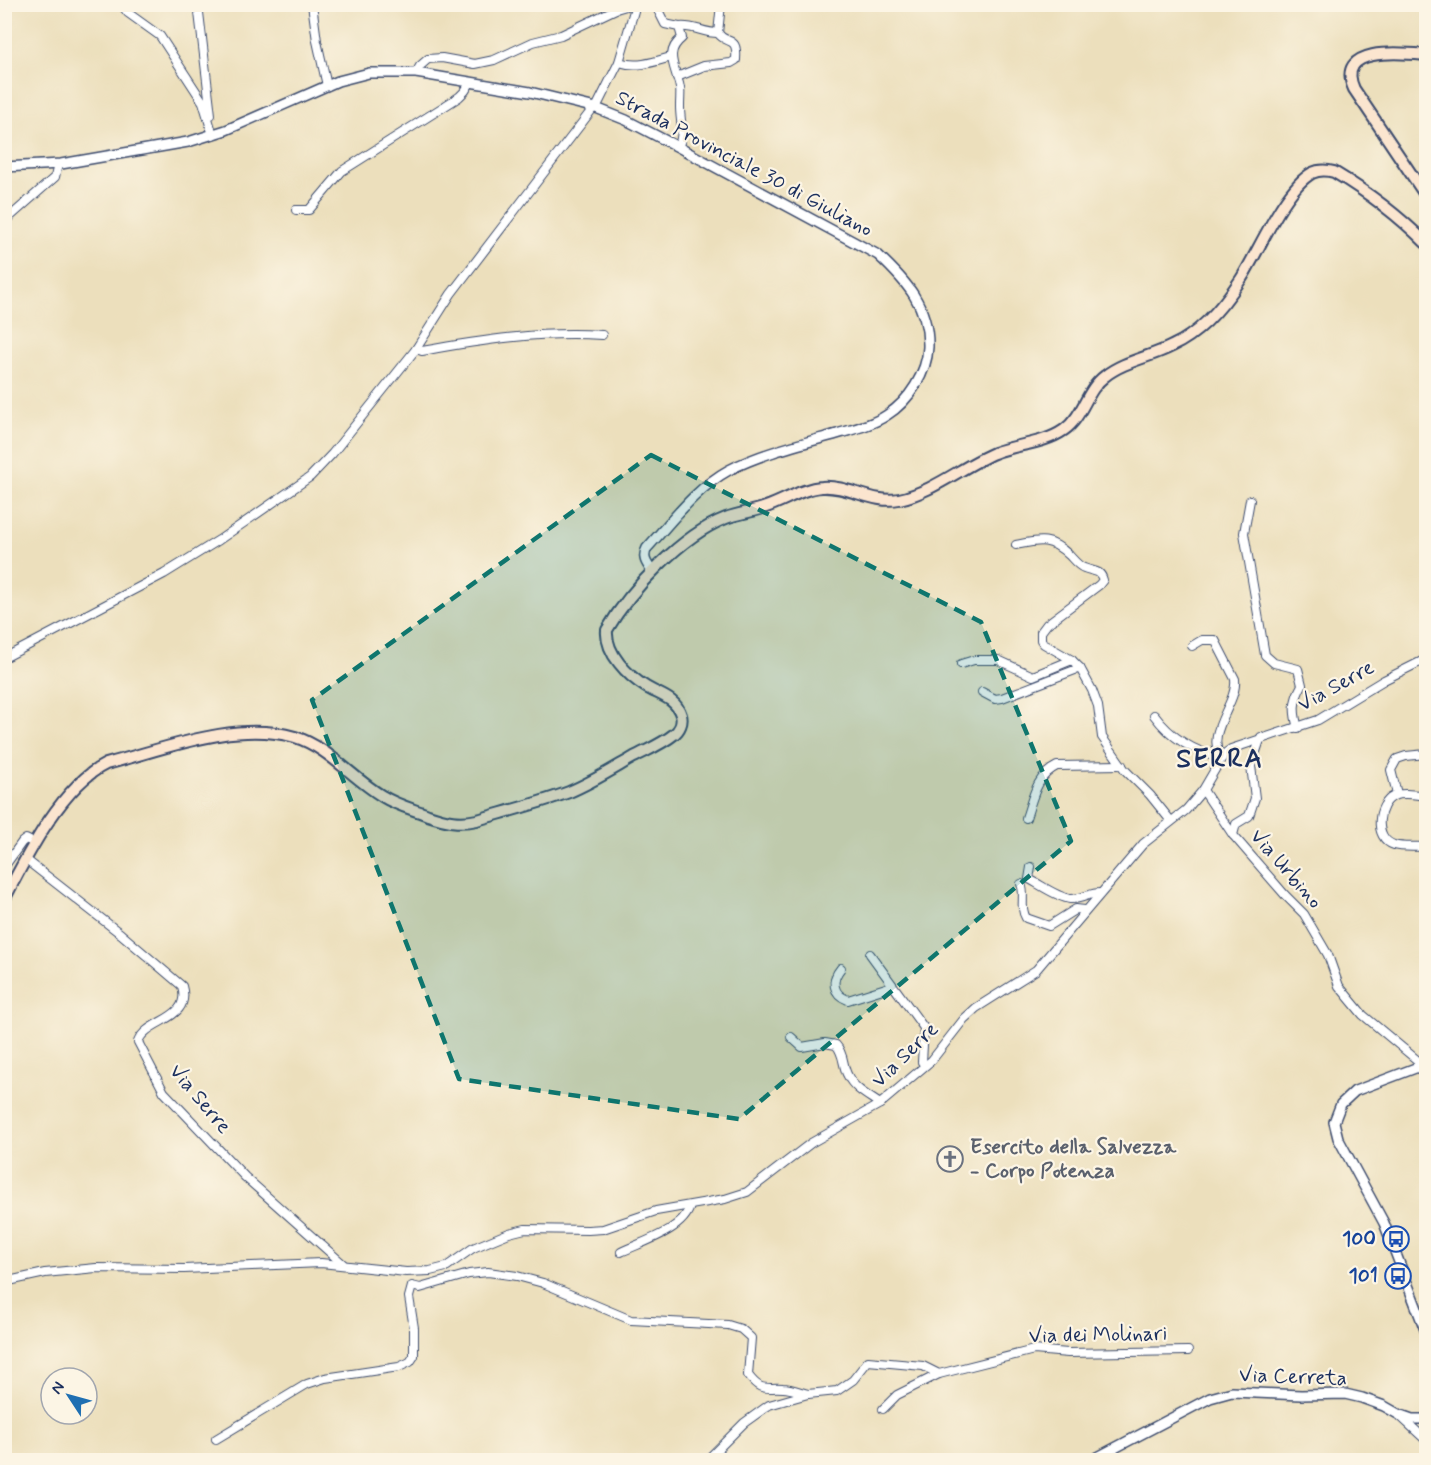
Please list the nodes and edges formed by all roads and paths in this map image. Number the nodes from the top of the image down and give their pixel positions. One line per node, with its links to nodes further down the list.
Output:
1 (121, 4): 17 (street)
2 (198, 4): 17 (street)
3 (312, 4): 15 (street)
4 (634, 4): 11 (street); 12 (street)
5 (655, 4): 7 (street)
6 (720, 4): 8 (street)
7 (679, 27): 8 (street); 10 (street)
8 (718, 33): 13 (street)
9 (1426, 55): 21 (main road)
10 (671, 57): 11 (street); 13 (street)
11 (619, 62): 16 (street)
12 (416, 74): 14 (street, Strada Provinciale 30 di Giuliano); 15 (street, Strada Provinciale 30 di Giuliano)
13 (678, 77): 18 (street)
14 (470, 83): 16 (street, Strada Provinciale 30 di Giuliano); 22 (street)
15 (327, 86): 17 (street, Strada Provinciale 30 di Giuliano)
16 (595, 108): 18 (street, Strada Provinciale 30 di Giuliano); 26 (street)
17 (213, 135): 19 (street, Strada Provinciale 30 di Giuliano)
18 (678, 147): 29 (street, Strada Provinciale 30 di Giuliano)
19 (58, 164): 20 (street, Strada Provinciale 30 di Giuliano); 23 (street)
20 (4, 167)
21 (1426, 196)
22 (296, 210)
23 (4, 222)
24 (1426, 243): 29 (main road)
25 (602, 335): 26 (street)
26 (416, 349): 31 (street)
27 (1250, 500): 38 (street)
28 (1016, 545): 33 (street)
29 (652, 571): 49 (main road)
30 (1192, 646): 41 (street)
31 (4, 658)
32 (1426, 659): 38 (street, Via Serre)
33 (1072, 660): 34 (street); 35 (street)
34 (961, 664)
35 (1080, 668): 36 (street); 42 (street)
36 (982, 692)
37 (1154, 715): 41 (street)
38 (1298, 728): 39 (street, Via Serre)
39 (1261, 737): 41 (street, Via Serre); 48 (street, Via Urbino)
40 (1426, 754): 44 (street)
41 (1222, 758): 43 (street, Via Serre)
42 (1122, 765): 46 (street); 47 (street)
43 (1203, 790): 47 (street, Via Serre); 48 (street)
44 (1397, 794): 45 (street); 50 (street)
45 (1426, 796)
46 (1026, 818)
47 (1171, 821): 55 (street, Via Serre)
48 (1233, 835): 62 (street, Via Urbino)
49 (34, 843): 51 (main road); 52 (street)
50 (1426, 847)
51 (25, 859): 56 (main road); 67 (street, Via Serre)
52 (4, 867)
53 (1031, 867): 55 (street)
54 (1021, 884): 57 (street)
55 (1100, 893): 57 (street, Via Serre)
56 (4, 900)
57 (1085, 910): 63 (street, Via Serre)
58 (870, 954): 60 (street)
59 (841, 968): 60 (street)
60 (892, 986): 63 (street)
61 (790, 1037): 64 (street)
62 (1425, 1064): 71 (street)
63 (925, 1065): 64 (street, Via Serre)
64 (880, 1104): 65 (street, Via Serre)
65 (690, 1206): 66 (street); 68 (street, Via Serre)
66 (621, 1252)
67 (343, 1264): 68 (street, Via Serre); 69 (street, Via Serre)
68 (406, 1272): 70 (street)
69 (4, 1282)
70 (412, 1287): 74 (street); 78 (street)
71 (1426, 1332)
72 (1188, 1351): 73 (street, Via dei Molinari)
73 (939, 1374): 74 (street); 75 (street, Via dei Molinari)
74 (808, 1394): 80 (street)
75 (883, 1409)
76 (1398, 1414): 77 (street, Via Cerreta); 79 (street); 81 (street, Via Cerreta)
77 (1426, 1419)
78 (216, 1439)
79 (1426, 1440)
80 (707, 1461)
81 (1092, 1461)

